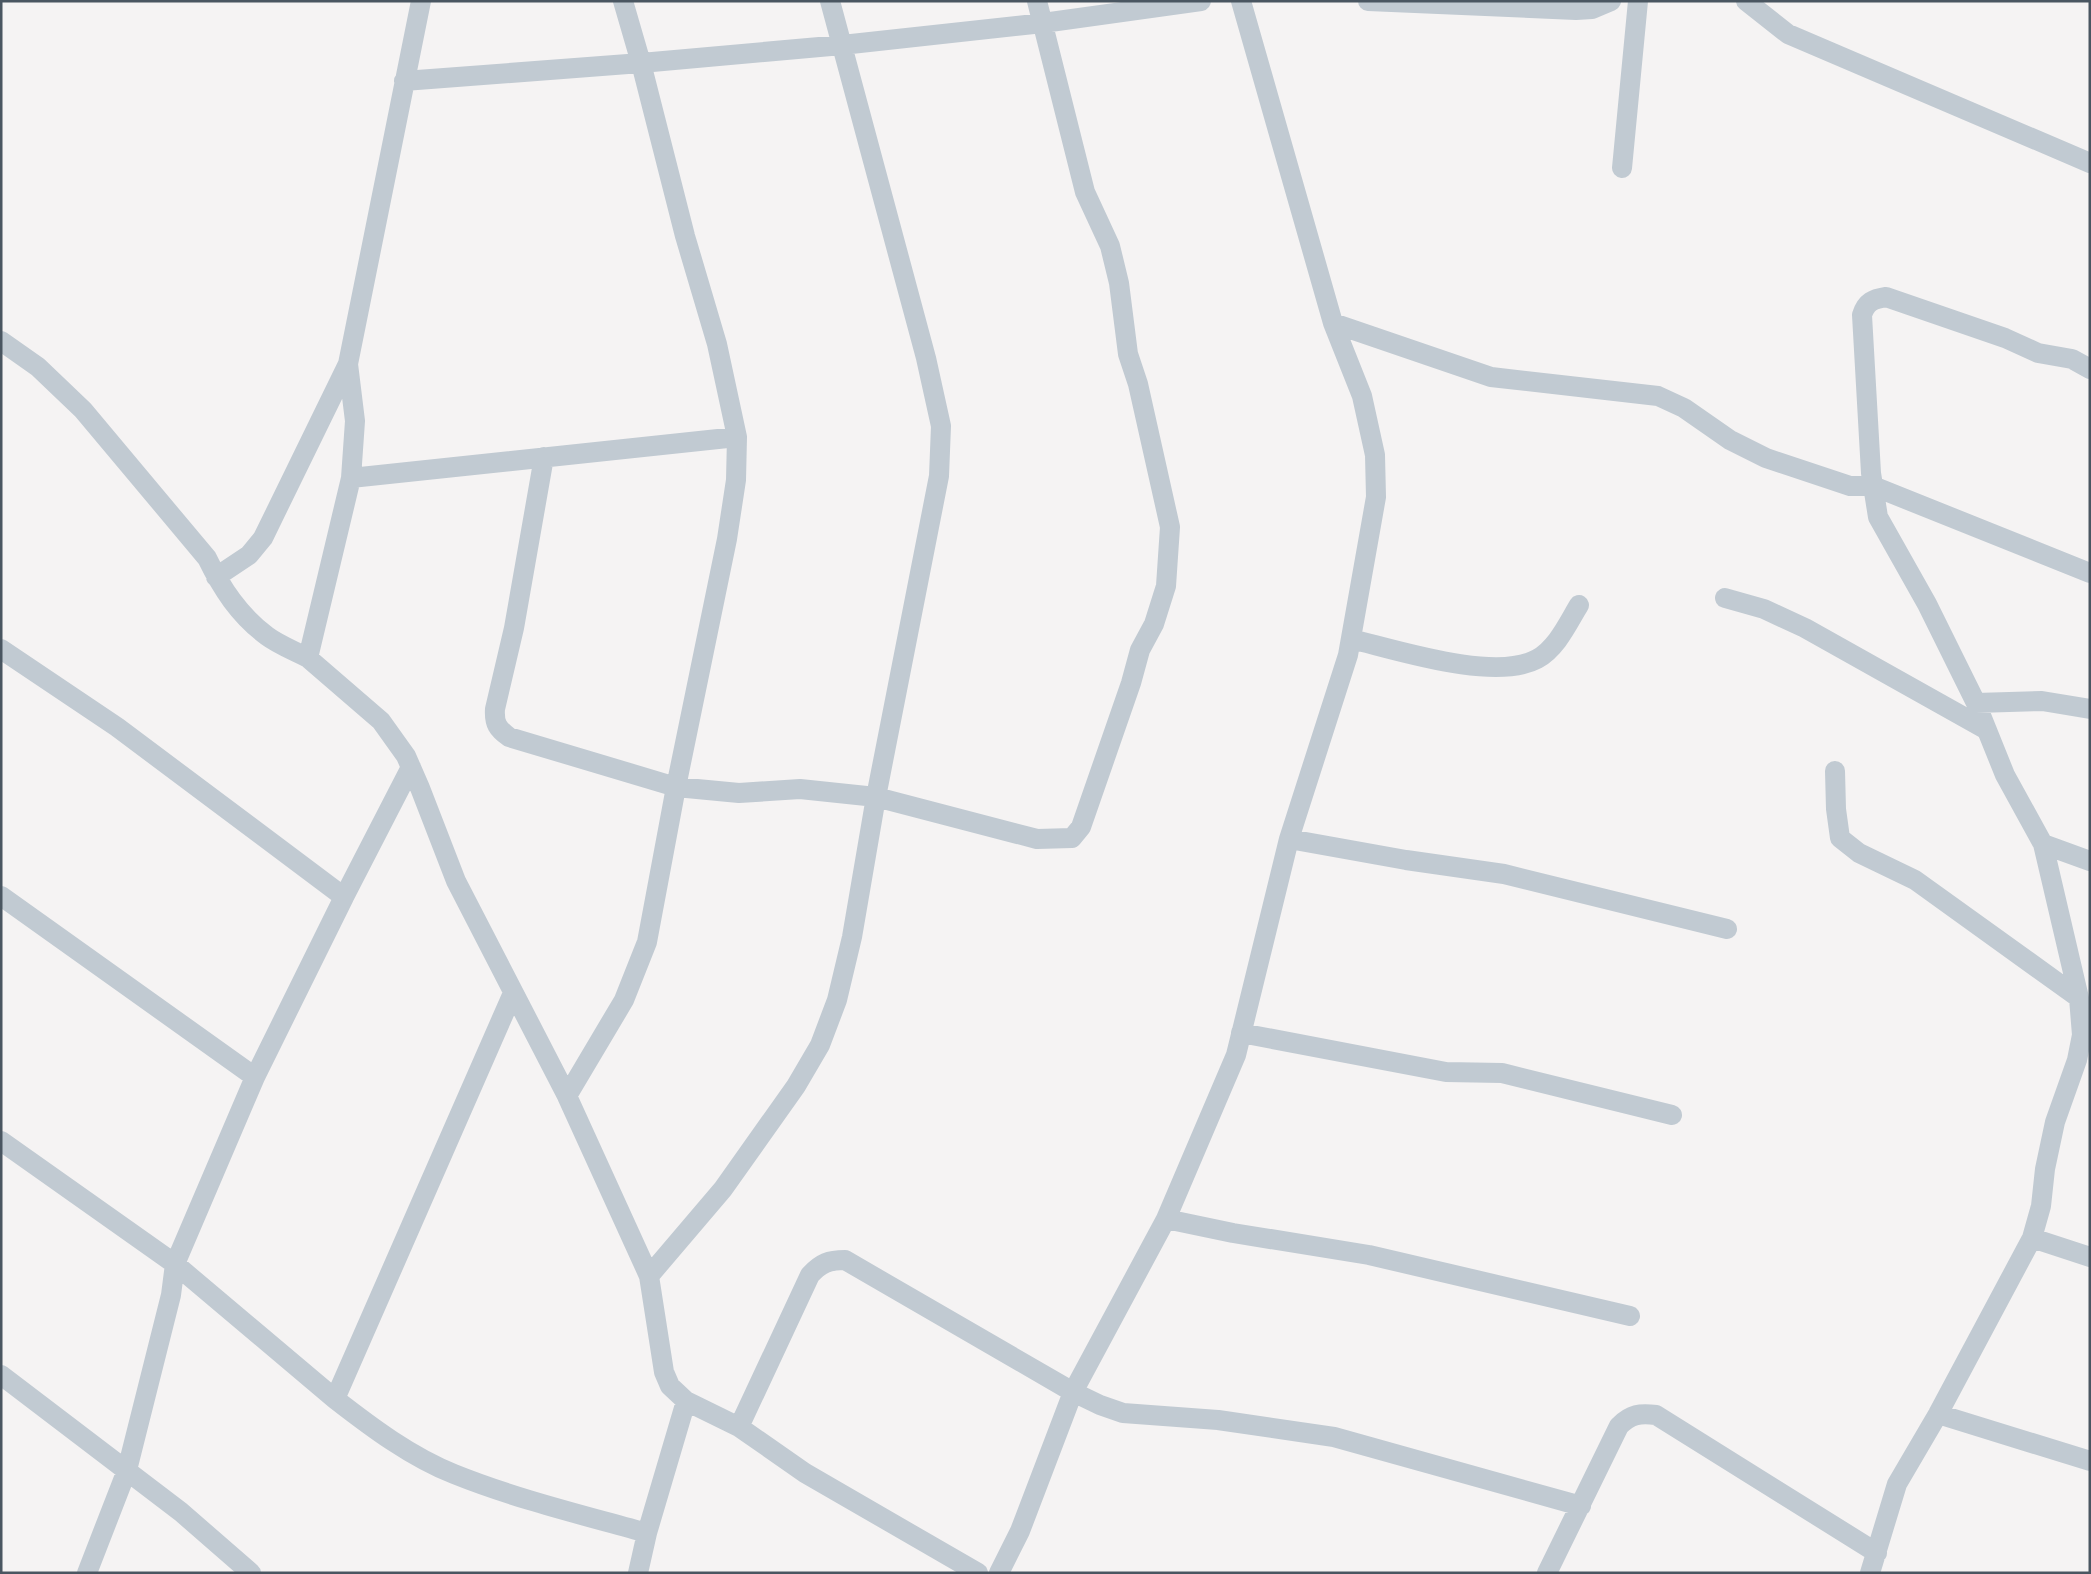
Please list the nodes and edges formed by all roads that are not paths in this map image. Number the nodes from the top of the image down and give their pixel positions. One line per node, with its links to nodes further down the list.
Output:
1 (421, 1): 14 (street)
2 (623, 1): 13 (street)
3 (830, 1): 12 (street)
4 (1037, 1): 11 (street)
5 (1201, 1): 11 (street)
6 (1241, 1): 17 (street)
7 (1368, 1): 8 (street)
8 (1611, 1)
9 (1638, 1): 16 (street)
10 (1746, 1): 15 (street)
11 (1043, 23): 12 (street); 38 (street)
12 (842, 45): 13 (street); 38 (street)
13 (641, 63): 14 (street); 21 (street)
14 (404, 81): 19 (street)
15 (2090, 163)
16 (1622, 168)
17 (1333, 323): 24 (street); 29 (street)
18 (1, 341): 26 (street)
19 (348, 364): 23 (street); 26 (street)
20 (2090, 369): 24 (street)
21 (737, 437): 22 (street); 37 (street)
22 (544, 458): 23 (street); 37 (street)
23 (351, 478): 31 (street)
24 (1873, 486): 25 (street); 32 (street)
25 (2090, 573)
26 (216, 577): 31 (street)
27 (1725, 598): 34 (street)
28 (1579, 605): 29 (street)
29 (1351, 639): 39 (street)
30 (1, 649): 43 (street)
31 (308, 658): 35 (street)
32 (1976, 703): 33 (street); 34 (street)
33 (2090, 709)
34 (1987, 730): 40 (street)
35 (411, 767): 43 (street); 45 (street)
36 (1835, 771): 46 (street)
37 (676, 786): 38 (street); 50 (street)
38 (876, 797): 57 (street)
39 (1289, 839): 44 (street); 47 (street)
40 (2043, 844): 41 (street); 46 (street)
41 (2090, 861)
42 (1, 896): 49 (street)
43 (344, 897): 49 (street)
44 (1727, 929)
45 (513, 993): 50 (street); 61 (street)
46 (2079, 998): 48 (street)
47 (1241, 1033): 51 (street); 53 (street)
48 (2086, 1037): 54 (street)
49 (255, 1077): 56 (street)
50 (567, 1096): 57 (street)
51 (1672, 1115)
52 (1, 1141): 56 (street)
53 (1166, 1219): 58 (street); 60 (street)
54 (2032, 1238): 55 (street); 63 (street)
55 (2090, 1257)
56 (175, 1264): 61 (street); 66 (street)
57 (649, 1276): 62 (street)
58 (1630, 1316)
59 (1, 1375): 66 (street)
60 (1072, 1392): 64 (street); 67 (street); 75 (street)
61 (335, 1399): 68 (street)
62 (686, 1401): 64 (street); 68 (street)
63 (1938, 1414): 65 (street); 69 (street)
64 (739, 1427): 74 (street)
65 (2090, 1461)
66 (127, 1470): 71 (street); 72 (street)
67 (1581, 1506): 69 (street); 70 (street)
68 (647, 1533): 73 (street)
69 (1877, 1553): 76 (street)
70 (1548, 1572)
71 (87, 1573)
72 (252, 1573)
73 (638, 1573)
74 (978, 1573)
75 (999, 1573)
76 (1870, 1573)

